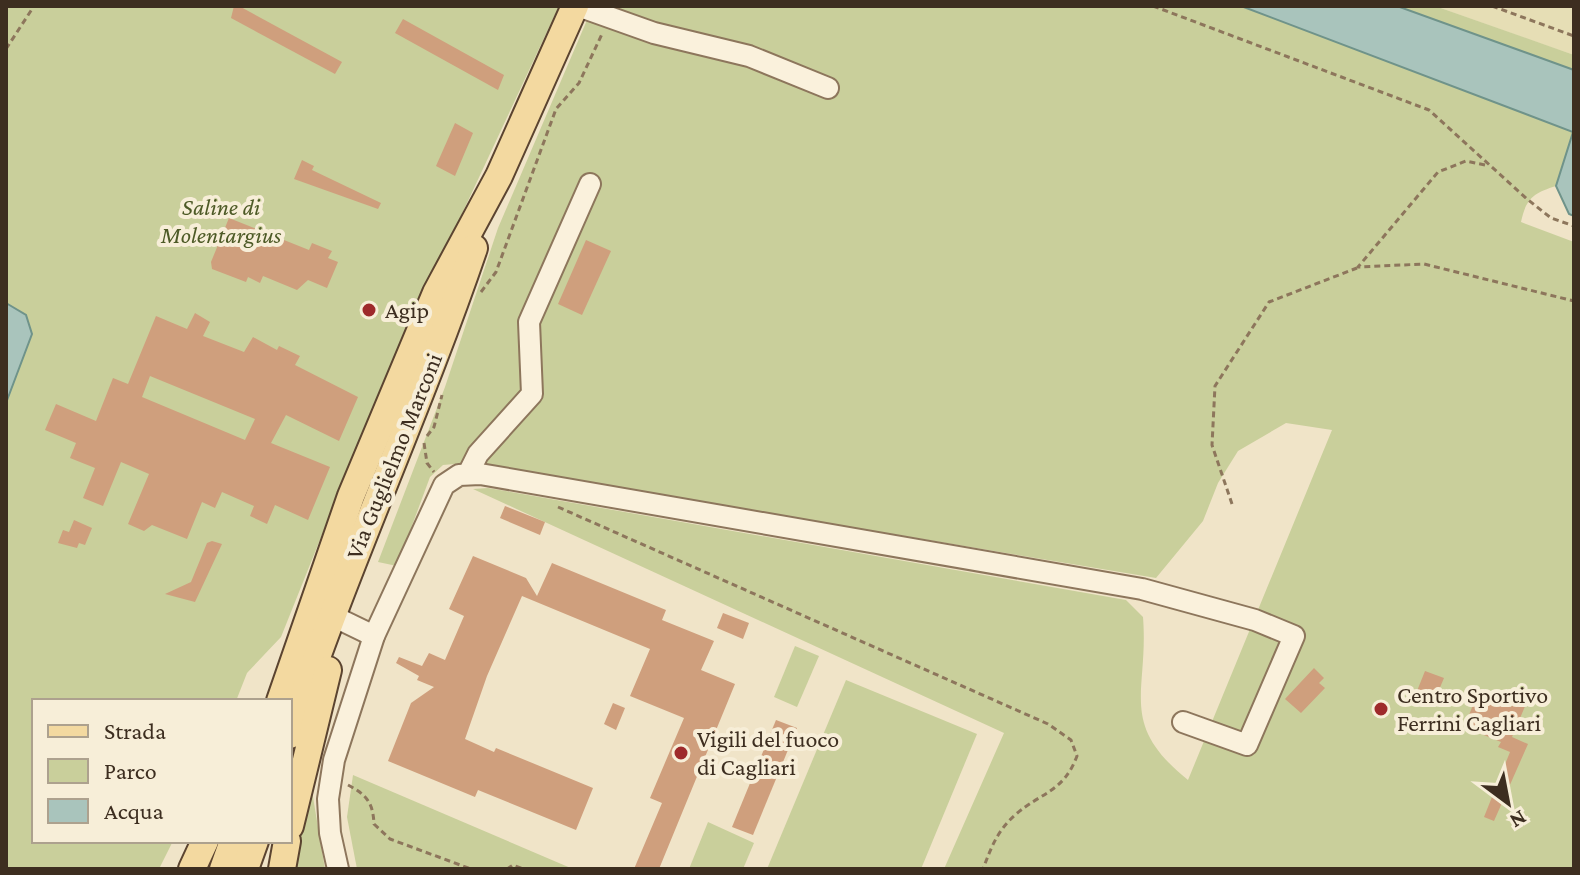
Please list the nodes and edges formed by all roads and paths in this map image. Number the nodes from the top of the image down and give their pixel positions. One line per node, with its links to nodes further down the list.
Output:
1 (34, 6): 7 (path)
2 (577, 6): 5 (street); 10 (main road, Via Guglielmo Marconi)
3 (1153, 6): 9 (path)
4 (1492, 6): 6 (path)
5 (610, 17): 8 (street); 14 (path)
6 (1574, 36)
7 (6, 49)
8 (828, 88)
9 (1485, 165): 12 (path); 13 (path)
10 (499, 176): 17 (main road, Via Guglielmo Marconi); 20 (main road, Via Guglielmo Marconi)
11 (590, 184): 18 (street)
12 (1574, 226)
13 (1358, 267): 15 (path); 22 (path)
14 (479, 294)
15 (1574, 301)
16 (442, 389): 19 (path)
17 (418, 401): 23 (main road); 28 (main road, Via Guglielmo Marconi)
18 (468, 474): 19 (street); 27 (street)
19 (444, 485): 24 (street)
20 (351, 496): 25 (main road); 26 (main road, Via Guglielmo Marconi)
21 (551, 502): 41 (path)
22 (1232, 504)
23 (341, 620): 24 (street); 30 (main road)
24 (374, 636): 29 (street)
25 (265, 699)
26 (281, 699)
27 (1183, 722)
28 (292, 729)
29 (331, 776): 37 (street); 38 (path)
30 (292, 818)
31 (204, 843): 34 (main road)
32 (287, 843): 36 (main road)
33 (247, 849): 35 (main road)
34 (192, 869)
35 (223, 869)
36 (282, 869)
37 (338, 869)
38 (471, 869)
39 (507, 869): 40 (path)
40 (523, 869)
41 (983, 869)

